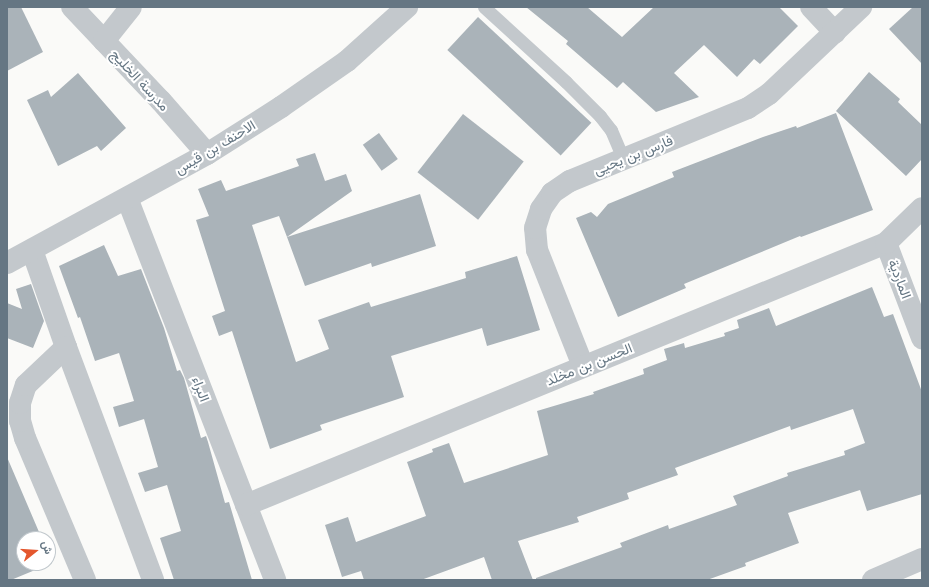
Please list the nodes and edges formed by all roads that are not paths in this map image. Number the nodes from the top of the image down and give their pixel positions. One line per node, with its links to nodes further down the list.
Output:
1 (72, 7): 8 (street, مدرسة الخليج)
2 (131, 7): 8 (street)
3 (407, 7): 9 (street, الاحنف بن قيس)
4 (484, 7): 10 (lane)
5 (811, 7): 7 (street)
6 (861, 7): 7 (street, فارس بن يحيى)
7 (835, 33): 10 (street, فارس بن يحيى)
8 (104, 41): 9 (street, مدرسة الخليج)
9 (207, 154): 11 (street, الاحنف بن قيس)
10 (623, 158): 18 (street, فارس بن يحيى)
11 (127, 198): 14 (street, الاحنف بن قيس); 19 (street, البراء)
12 (922, 208): 13 (street, الحسن بن مخلد)
13 (886, 243): 16 (street, الماردية); 18 (street, الحسن بن مخلد)
14 (32, 250): 15 (street, الاحنف بن قيس); 17 (street)
15 (7, 263)
16 (922, 338)
17 (66, 347): 22 (street); 23 (street)
18 (583, 366): 19 (street, الحسن بن مخلد)
19 (246, 505): 24 (street, البراء)
20 (922, 559): 21 (street)
21 (886, 578)
22 (85, 580)
23 (153, 580)
24 (275, 580)

